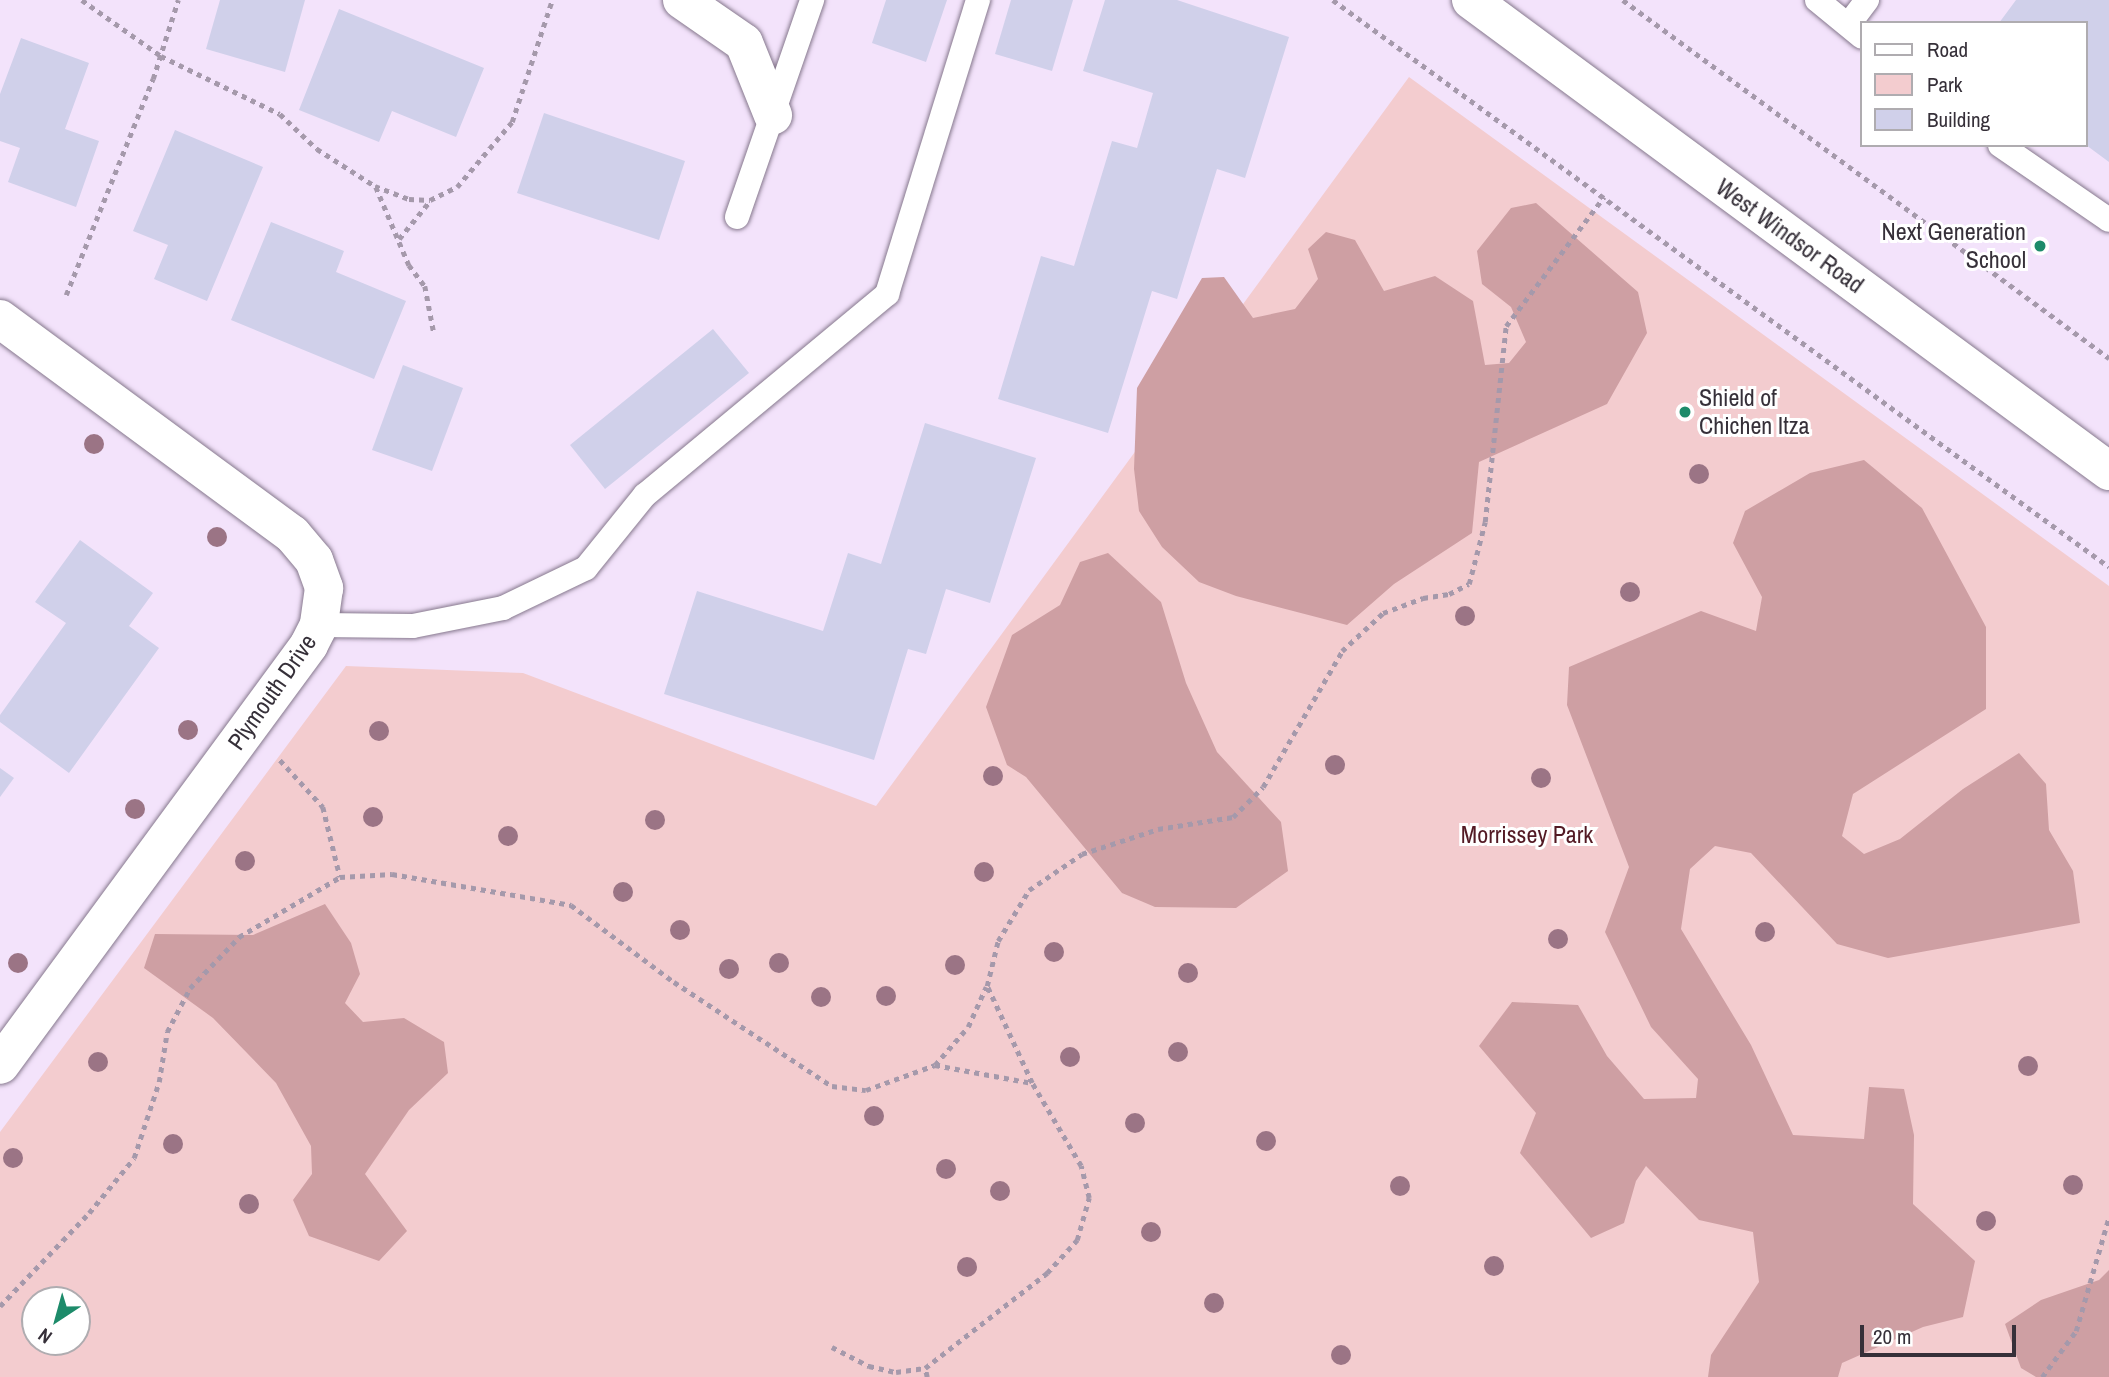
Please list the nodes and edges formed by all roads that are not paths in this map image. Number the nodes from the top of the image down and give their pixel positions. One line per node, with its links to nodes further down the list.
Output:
1 (682, 0): 8 (street)
2 (812, 0): 8 (lane)
3 (978, 0): 14 (lane)
4 (1471, 0): 13 (street, West Windsor Road)
5 (1817, 0): 7 (lane)
6 (1867, 0): 7 (lane)
7 (1856, 30)
8 (773, 115): 10 (lane)
9 (2003, 147): 11 (lane)
10 (737, 217)
11 (2109, 220)
12 (0, 319): 14 (street, Plymouth Drive)
13 (2109, 471)
14 (319, 625): 15 (street, Plymouth Drive)
15 (0, 1065)

